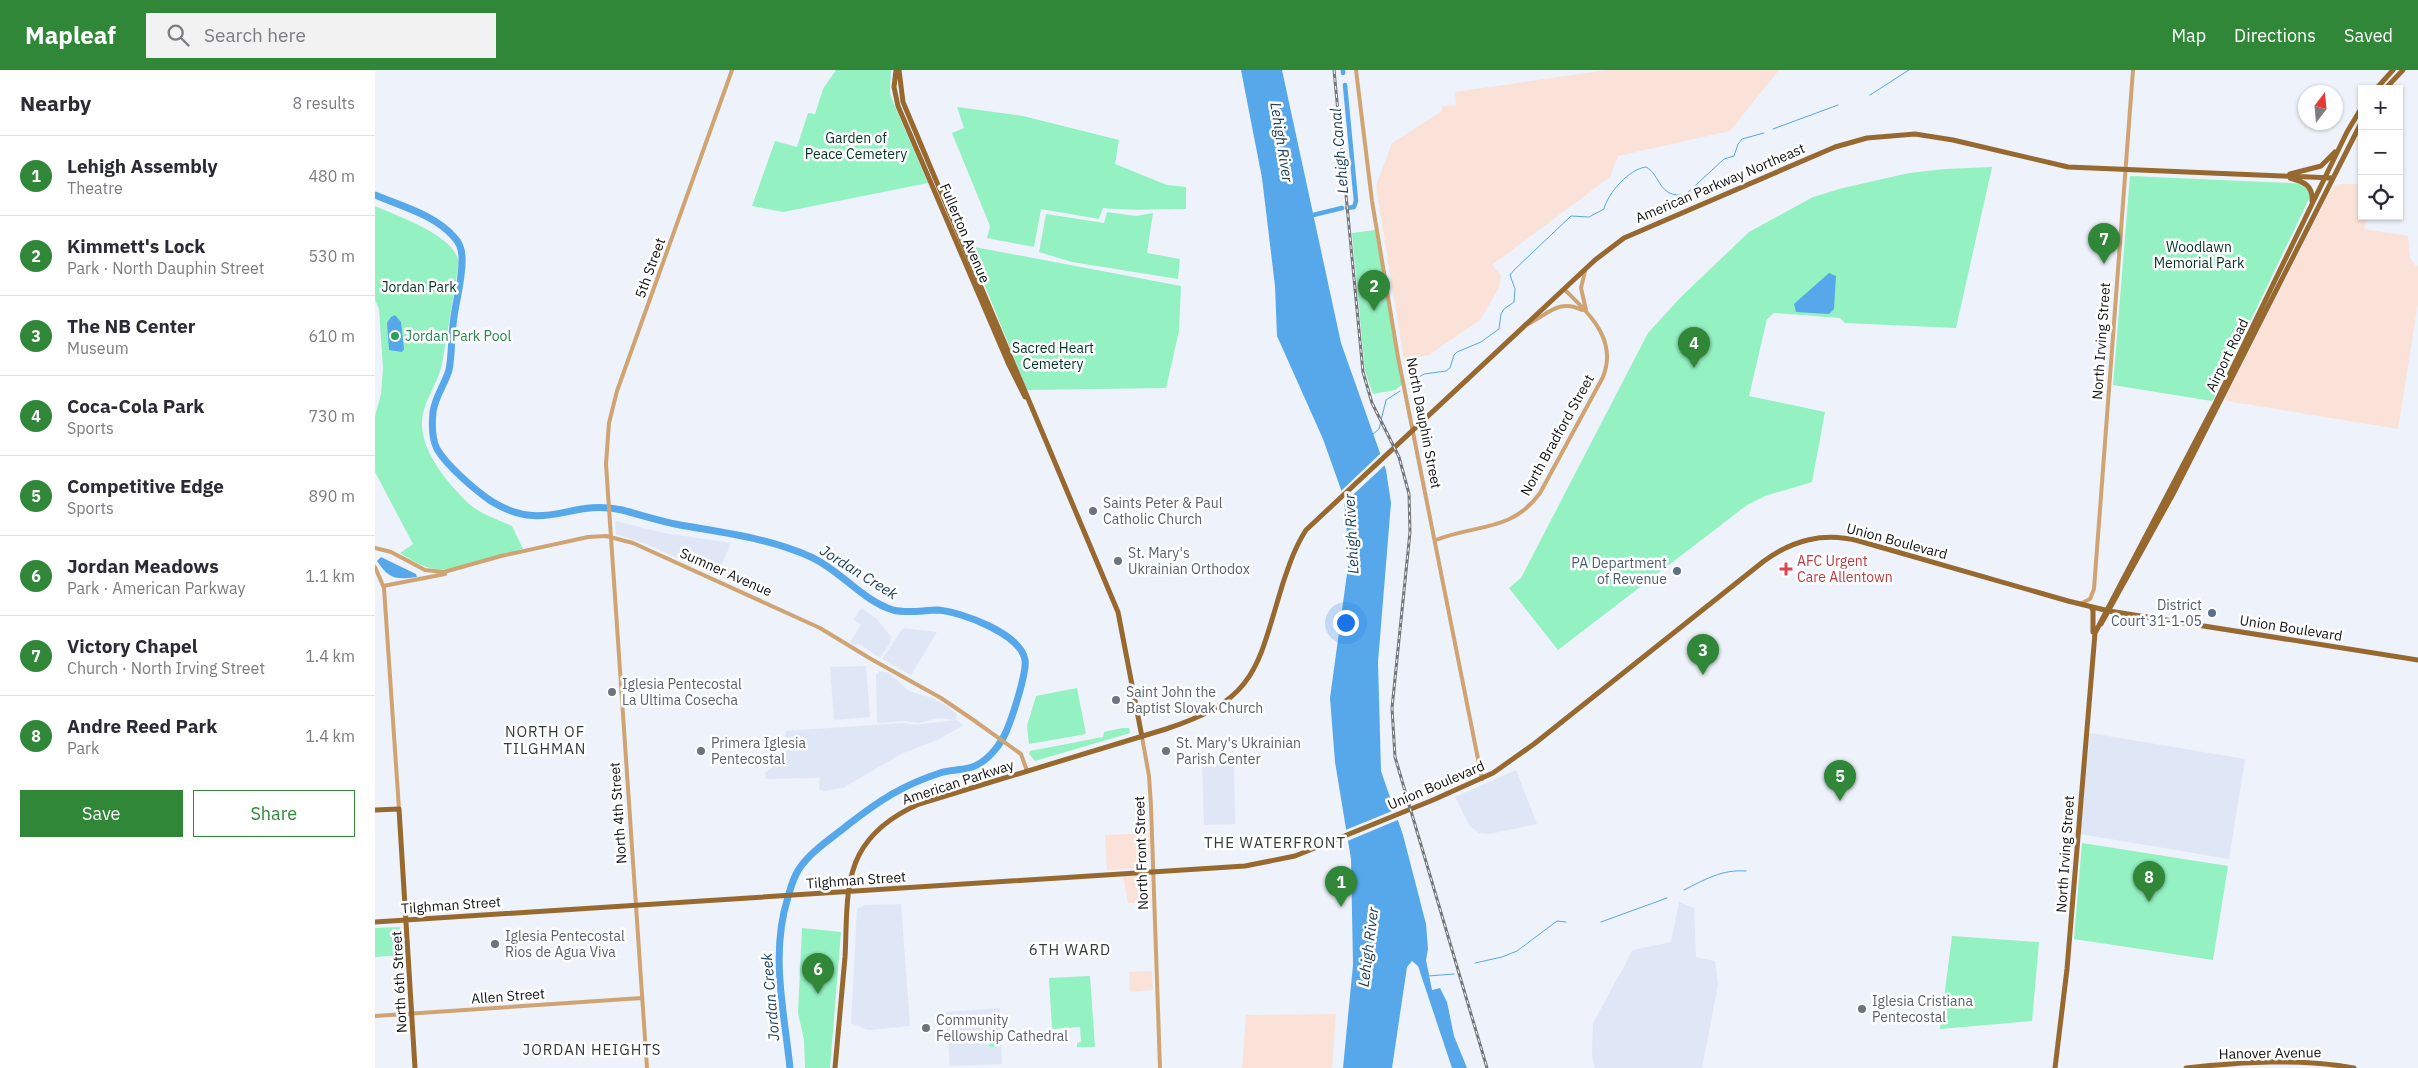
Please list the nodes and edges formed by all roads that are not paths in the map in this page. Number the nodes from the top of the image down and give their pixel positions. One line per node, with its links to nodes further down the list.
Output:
1 (733, 70): 23 (street, 5th Street)
2 (897, 70): 30 (main road, Fullerton Avenue)
3 (1356, 70): 21 (street, North Dauphin Street)
4 (2133, 70): 12 (street, North Irving Street)
5 (2393, 70): 7 (main road)
6 (2403, 70): 8 (main road)
7 (2380, 85)
8 (2389, 85)
9 (2358, 114): 11 (main road, Airport Road)
10 (2358, 129): 15 (main road, Airport Road)
11 (2339, 148): 13 (main road); 14 (main road, Airport Road)
12 (2125, 170): 13 (main road, American Parkway Northeast); 17 (main road, American Parkway Northeast); 27 (street, North Irving Street)
13 (2283, 176): 14 (main road, American Parkway Northeast); 16 (main road)
14 (2325, 178): 15 (main road, American Parkway Northeast); 16 (main road, Airport Road)
15 (2333, 178): 29 (main road, Airport Road)
16 (2312, 205): 29 (main road, Airport Road)
17 (1586, 269): 18 (main road, American Parkway Northeast); 19 (street)
18 (1564, 289): 19 (street, North Bradford Street); 20 (main road, American Parkway Northeast)
19 (1586, 312): 20 (street); 21 (street, North Bradford Street)
20 (1522, 327): 33 (main road, American Parkway Northeast)
21 (1436, 540): 36 (street, North Dauphin Street)
22 (375, 548): 25 (street, Sumner Avenue)
23 (613, 557): 41 (street, North 4th Street)
24 (375, 567): 26 (street, North 6th Street)
25 (451, 572): 26 (street); 35 (street, Sumner Avenue)
26 (383, 586): 37 (street, North 6th Street)
27 (2077, 603): 28 (main road, Union Boulevard); 36 (main road, Union Boulevard)
28 (2091, 606): 29 (main road, Union Boulevard); 31 (main road)
29 (2107, 610): 31 (main road, North Irving Street); 32 (main road, Union Boulevard)
30 (1124, 640): 34 (main road, North Front Street)
31 (2093, 640): 51 (main road, North Irving Street)
32 (2418, 660)
33 (1166, 729): 34 (main road, American Parkway)
34 (1142, 737): 35 (main road, American Parkway); 40 (street, North Front Street)
35 (1027, 771): 49 (main road, American Parkway)
36 (1482, 779): 39 (main road, Union Boulevard)
37 (399, 809): 38 (main road); 42 (main road, North 6th Street)
38 (375, 810)
39 (1334, 840): 40 (main road, Tilghman Street)
40 (1153, 870): 41 (main road, Tilghman Street); 50 (street, North Front Street)
41 (636, 905): 42 (main road, Tilghman Street); 44 (street, North 4th Street)
42 (406, 920): 43 (main road, Tilghman Street); 45 (main road, North 6th Street)
43 (375, 922)
44 (642, 998): 45 (street, Allen Street); 48 (street, North 4th Street)
45 (412, 1013): 46 (street, Allen Street); 47 (main road, North 6th Street)
46 (375, 1016)
47 (415, 1068)
48 (647, 1068)
49 (835, 1068)
50 (1160, 1068)
51 (2055, 1068)
52 (2186, 1068): 53 (main road, Hanover Avenue)
53 (2354, 1068)

